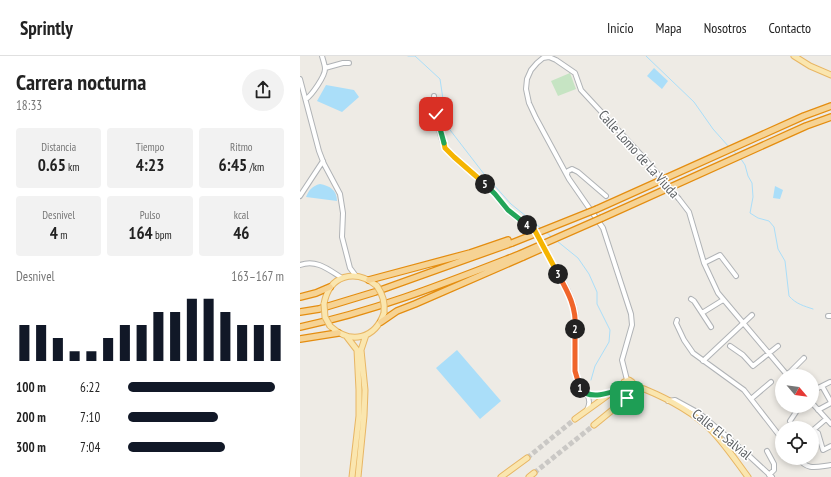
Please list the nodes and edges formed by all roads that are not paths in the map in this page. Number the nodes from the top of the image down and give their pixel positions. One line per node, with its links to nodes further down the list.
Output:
1 (322, 56): 4 (street)
2 (794, 56): 5 (main road)
3 (348, 63): 4 (street)
4 (325, 68): 8 (street)
5 (831, 75)
6 (300, 79): 8 (street)
7 (434, 96): 58 (street)
8 (306, 99): 11 (street)
9 (831, 106): 15 (highway, bridge)
10 (831, 117): 16 (highway, bridge)
11 (323, 161): 13 (street); 19 (street)
12 (567, 174): 14 (street); 17 (street, Calle Lomo de La Viuda, bridge); 49 (street)
13 (300, 196)
14 (606, 196)
15 (511, 241): 24 (highway); 30 (highway)
16 (521, 256): 34 (highway); 36 (highway)
17 (704, 263): 22 (street); 29 (street, Calle Lomo de La Viuda)
18 (300, 265): 20 (street)
19 (350, 268): 21 (street); 23 (street)
20 (334, 273): 23 (street); 25 (street)
21 (356, 276): 23 (main road); 24 (main road)
22 (736, 276)
23 (344, 277): 25 (main road)
24 (369, 280): 34 (main road, bridge)
25 (337, 281): 26 (main road)
26 (330, 287): 27 (highway); 38 (main road, bridge)
27 (300, 297)
28 (691, 299): 31 (street)
29 (723, 300): 31 (street); 35 (street, Calle Lomo de La Viuda)
30 (300, 312)
31 (702, 313): 37 (street)
32 (752, 315): 35 (street)
33 (677, 320): 46 (street)
34 (381, 322): 39 (main road)
35 (743, 323): 44 (street, Calle Lomo de La Viuda); 46 (street)
36 (300, 327)
37 (711, 327)
38 (338, 333): 40 (main road); 41 (highway)
39 (366, 335): 40 (main road); 82 (main road)
40 (347, 337): 81 (main road)
41 (300, 339)
42 (730, 346): 44 (street)
43 (778, 346): 44 (street)
44 (768, 353): 47 (street, Calle Lomo de La Viuda)
45 (804, 358): 48 (street)
46 (703, 361): 59 (street)
47 (783, 369)
48 (794, 369)
49 (627, 380): 52 (main road); 54 (main road)
50 (771, 382): 59 (street)
51 (830, 382): 53 (street)
52 (634, 386): 56 (main road); 60 (main road)
53 (822, 386): 55 (street); 61 (street)
54 (622, 388): 56 (main road); 57 (main road)
55 (819, 388)
56 (628, 391): 70 (main road)
57 (610, 393): 58 (street); 63 (main road)
58 (587, 394): 63 (street)
59 (751, 399): 72 (street)
60 (668, 401): 80 (street, Calle El Salvial); 85 (main road)
61 (831, 402): 62 (street)
62 (819, 409)
63 (587, 410): 66 (main road)
64 (819, 411): 67 (street)
65 (795, 413): 68 (street)
66 (575, 419)
67 (826, 419): 69 (street); 71 (street)
68 (790, 421)
69 (831, 424)
70 (594, 425)
71 (819, 425)
72 (775, 431)
73 (819, 436): 74 (street)
74 (831, 446)
75 (767, 451): 80 (street)
76 (527, 458): 83 (main road)
77 (806, 465): 78 (street)
78 (831, 465)
79 (534, 473): 84 (main road)
80 (771, 476)
81 (352, 477)
82 (358, 477)
83 (501, 477)
84 (529, 477)
85 (748, 477)

